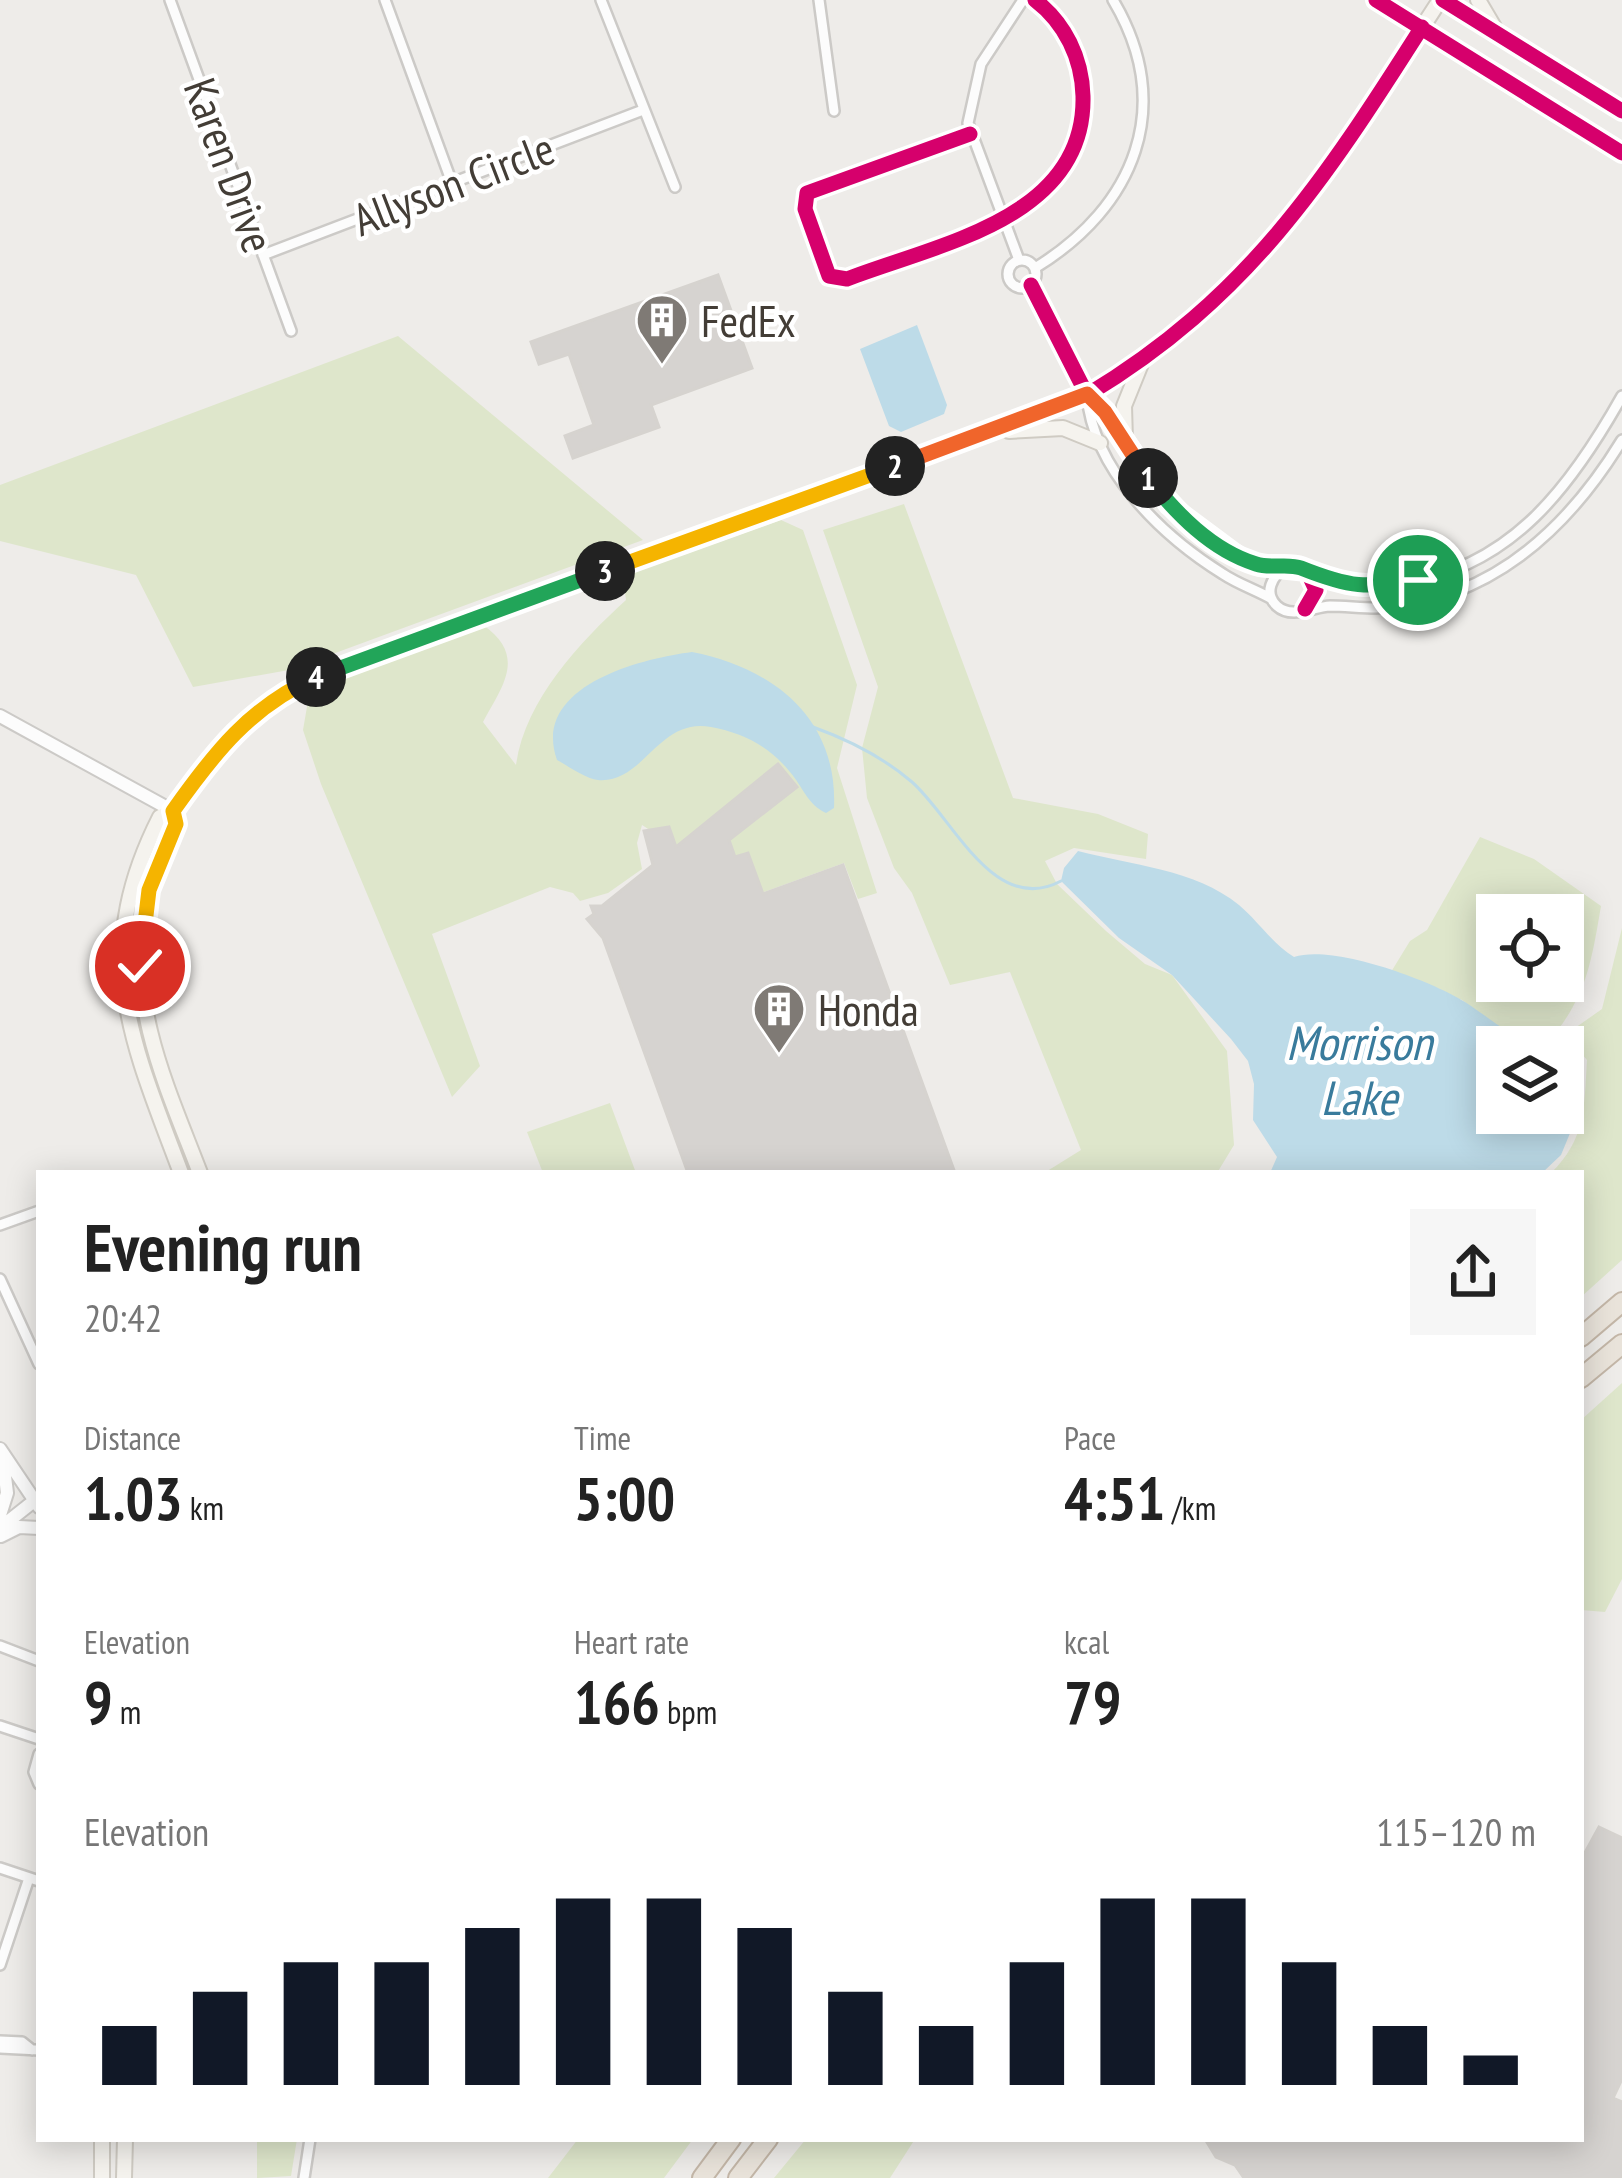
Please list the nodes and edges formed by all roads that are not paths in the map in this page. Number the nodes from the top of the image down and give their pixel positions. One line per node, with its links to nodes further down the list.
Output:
1 (170, 0): 21 (street, Karen Drive)
2 (385, 0): 18 (street)
3 (601, 0): 13 (street)
4 (819, 0): 14 (street)
5 (1023, 0): 16 (street)
6 (1035, 0): 20 (street)
7 (1113, 0): 23 (street)
8 (1376, 0): 11 (main road)
9 (1441, 0): 11 (main road); 12 (main road)
10 (1478, 0): 12 (main road)
11 (1422, 27): 17 (main road); 26 (main road)
12 (1497, 31): 15 (main road)
13 (643, 110): 18 (street, Allyson Circle); 19 (street)
14 (834, 110)
15 (1622, 112)
16 (970, 134): 20 (street); 20 (street)
17 (1622, 153)
18 (452, 183): 21 (street, Allyson Circle)
19 (675, 187)
20 (1003, 218): 22 (street)
21 (263, 255): 25 (street, Karen Drive)
22 (1019, 260): 23 (street); 24 (street)
23 (1035, 268): 24 (street)
24 (1030, 285): 27 (street)
25 (291, 331)
26 (1144, 356): 27 (main road); 30 (main road)
27 (1087, 394): 29 (main road); 30 (street); 32 (street)
28 (1622, 396): 33 (street)
29 (980, 435): 32 (main road); 40 (main road)
30 (1125, 440): 35 (street)
31 (1622, 440): 34 (street)
32 (1100, 442): 37 (street)
33 (1544, 512): 34 (street); 36 (street)
34 (1558, 527): 38 (street)
35 (1285, 568): 36 (street); 37 (street)
36 (1312, 576): 38 (street)
37 (1272, 599): 38 (street)
38 (1305, 609)
39 (0, 716): 40 (street)
40 (173, 811): 41 (main road); 42 (main road)
41 (180, 1170)
42 (199, 1170)
43 (36, 1212): 44 (street)
44 (0, 1225)
45 (0, 1279): 49 (street)
46 (1622, 1302): 47 (highway)
47 (1584, 1334)
48 (1622, 1344): 50 (highway)
49 (36, 1357)
50 (1584, 1376)
51 (1, 1451): 52 (street); 54 (street)
52 (36, 1501)
53 (36, 1503): 56 (street)
54 (0, 1515)
55 (36, 1528): 56 (street)
56 (0, 1532)
57 (0, 1646): 58 (street)
58 (36, 1660)
59 (0, 1726): 60 (street)
60 (36, 1738)
61 (0, 1868): 62 (street)
62 (34, 1880): 63 (street)
63 (0, 1965)
64 (0, 2045): 65 (street)
65 (35, 2050)
66 (102, 2142): 71 (main road)
67 (124, 2142): 72 (main road)
68 (310, 2142): 73 (street)
69 (729, 2142): 74 (highway)
70 (766, 2142): 75 (highway)
71 (102, 2178)
72 (124, 2178)
73 (304, 2178)
74 (702, 2178)
75 (738, 2178)

